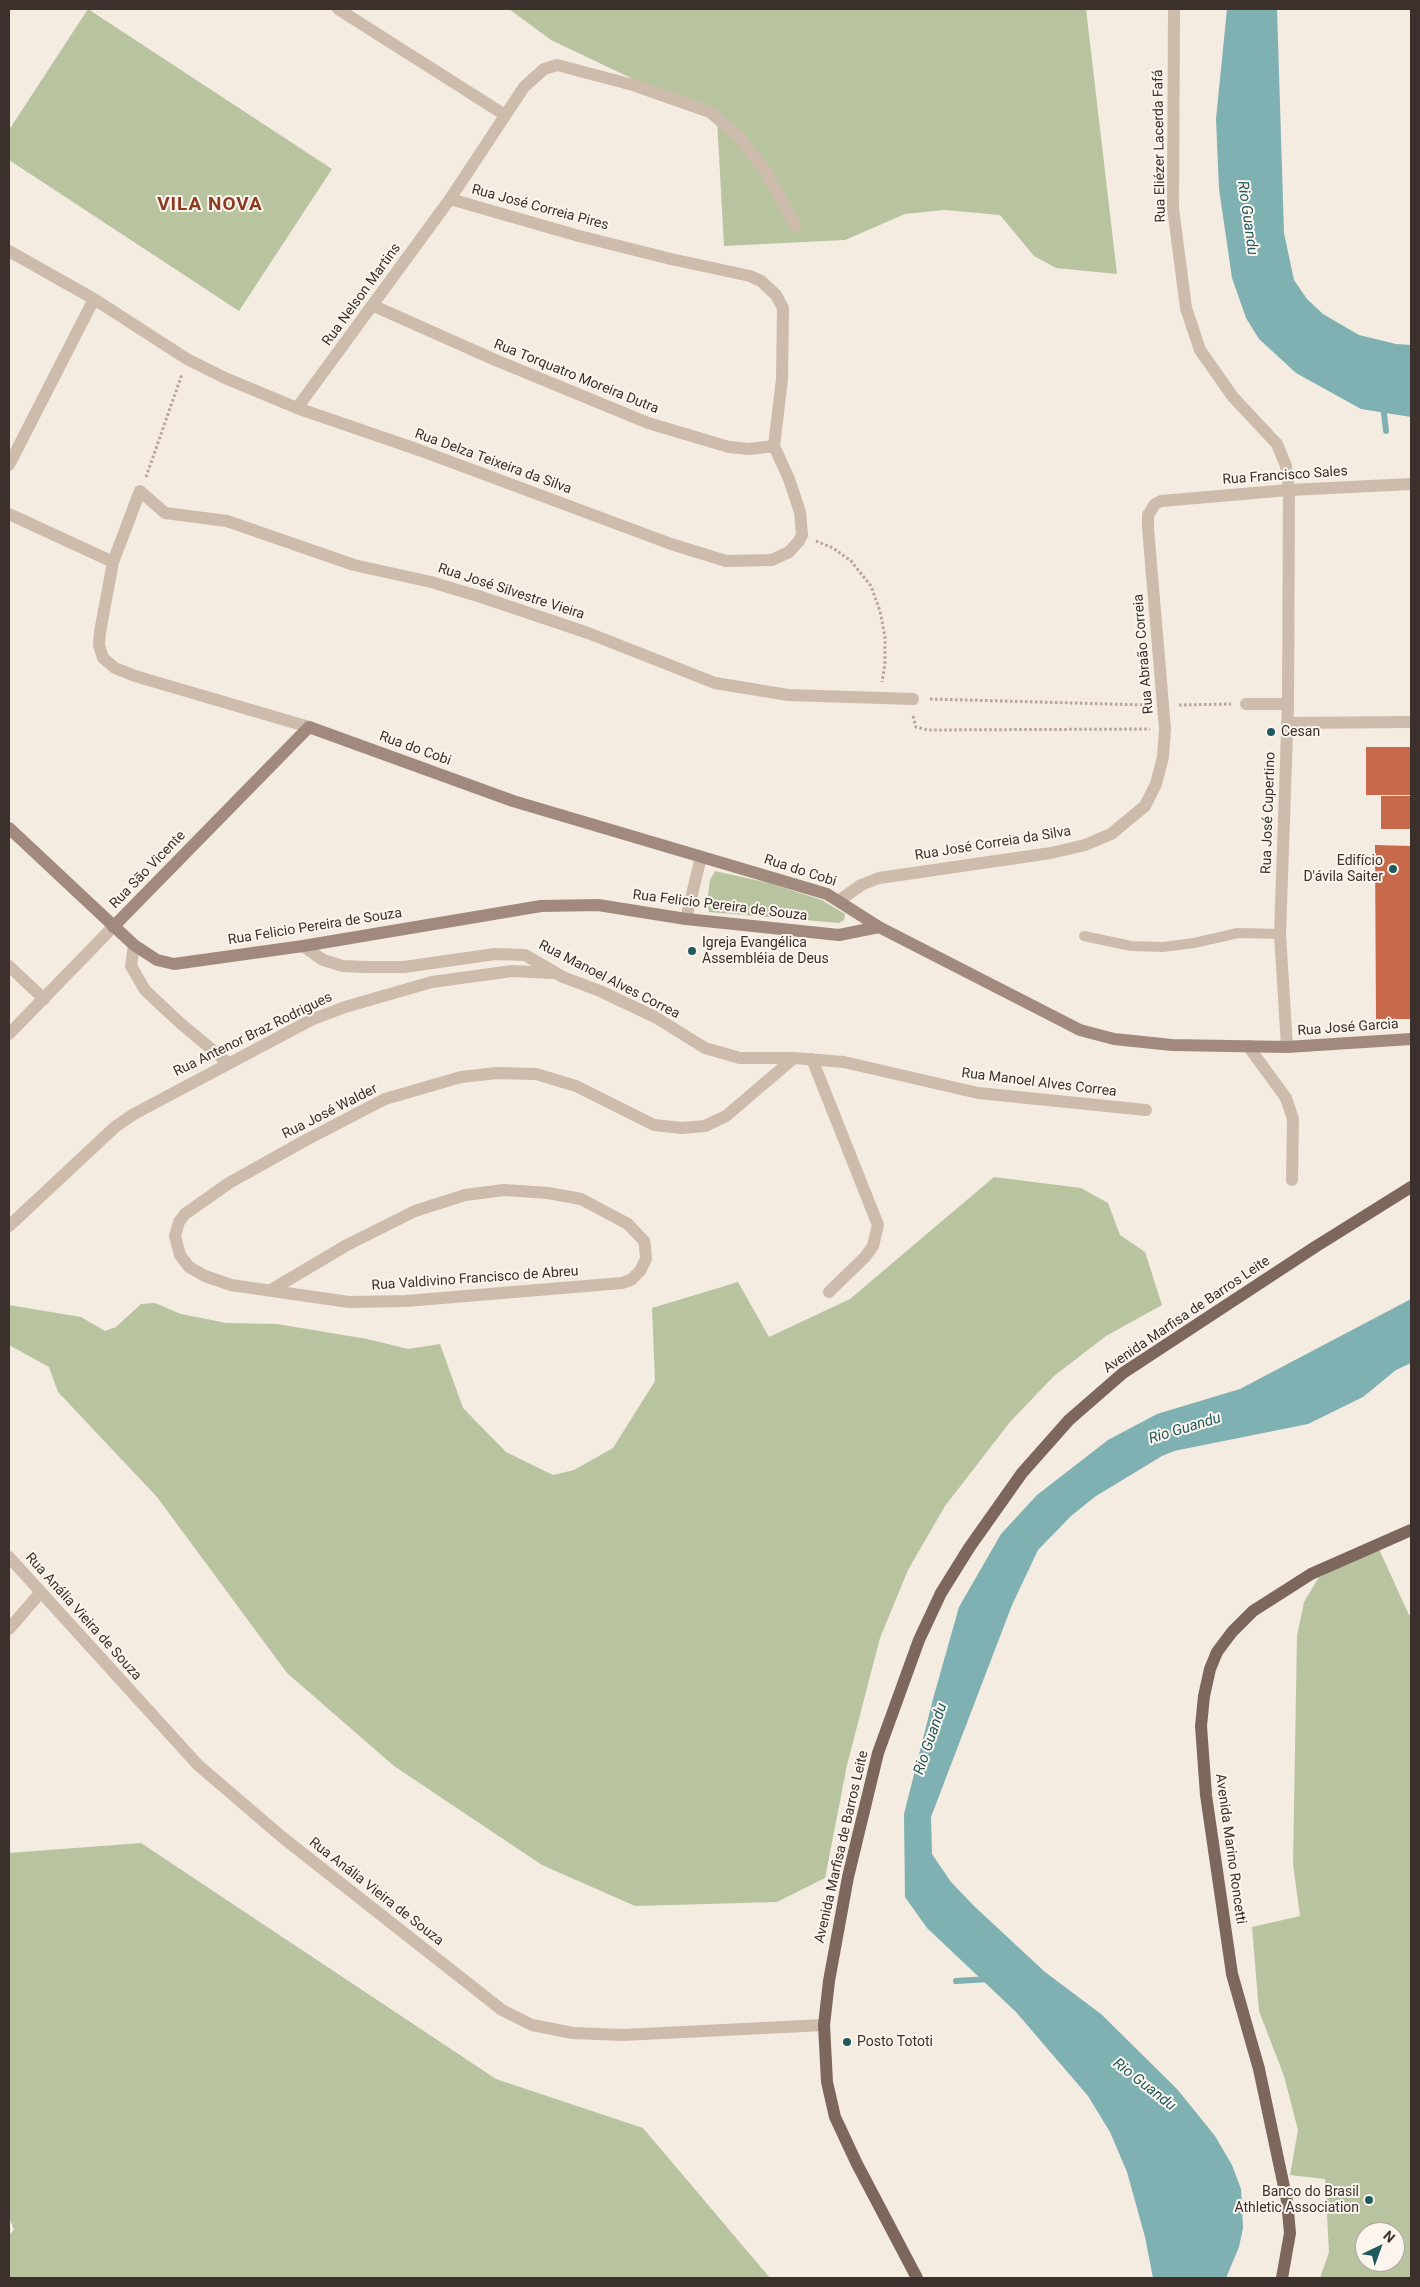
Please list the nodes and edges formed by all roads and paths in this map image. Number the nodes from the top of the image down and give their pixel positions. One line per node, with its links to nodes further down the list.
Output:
1 (338, 9): 3 (street)
2 (1174, 9): 14 (street, Rua Eliézer Lacerda Fafá)
3 (505, 115): 4 (street, Rua José Correia Pires); 5 (street, Rua José Correia Pires)
4 (450, 199): 8 (street, Rua Nelson Martins); 11 (street, Rua José Correia Pires)
5 (796, 226)
6 (9, 251): 7 (street, Rua Delza Teixeira da Silva)
7 (94, 299): 9 (street, Rua Delza Teixeira da Silva); 12 (street)
8 (374, 306): 10 (street, Rua Nelson Martins); 11 (street, Rua Torquatro Moreira Dutra)
9 (187, 359): 10 (street, Rua Delza Teixeira da Silva); 15 (path)
10 (297, 408): 18 (street, Rua Delza Teixeira da Silva)
11 (774, 446): 18 (street)
12 (9, 464)
13 (1411, 484): 14 (street, Rua Francisco Sales)
14 (1288, 490): 16 (street, Rua Francisco Sales); 23 (street, Rua José Cupertino)
15 (140, 491): 19 (street, Rua do Cobi); 20 (street, Rua José Silvestre Vieira)
16 (1161, 501): 24 (street, Rua Abraão Correia)
17 (9, 514): 19 (street)
18 (802, 535): 20 (path)
19 (114, 562): 27 (street, Rua do Cobi)
20 (880, 697): 21 (street, Rua José Silvestre Vieira)
21 (913, 699): 24 (path); 28 (path)
22 (1246, 704): 23 (street); 24 (path)
23 (1288, 704): 26 (street, Rua José Cupertino)
24 (1165, 705): 28 (street, Rua Abraão Correia)
25 (1411, 722): 26 (street)
26 (1287, 723): 36 (street, Rua José Cupertino)
27 (309, 727): 31 (main road, Rua do Cobi); 34 (main road, Rua São Vicente)
28 (1165, 729): 29 (street, Rua Abraão Correia)
29 (1145, 806): 32 (street, Rua José Correia da Silva)
30 (9, 828): 34 (main road, Rua Felicio Pereira de Souza)
31 (702, 857): 32 (main road, Rua do Cobi); 33 (street)
32 (840, 900): 35 (main road, Rua do Cobi)
33 (686, 919): 35 (main road, Rua Felicio Pereira de Souza); 39 (main road, Rua Felicio Pereira de Souza)
34 (113, 927): 38 (main road, Rua Felicio Pereira de Souza); 42 (street, Rua São Vicente)
35 (879, 927): 45 (main road)
36 (1280, 934): 37 (lane); 46 (street, Rua José Cupertino)
37 (1084, 936)
38 (134, 945): 39 (main road, Rua Felicio Pereira de Souza); 49 (street)
39 (303, 946): 41 (street, Rua Manoel Alves Correa)
40 (9, 966): 42 (street)
41 (556, 973): 47 (street, Rua Manoel Alves Correa); 49 (street, Rua Antenor Braz Rodrigues)
42 (44, 999): 43 (street, Rua São Vicente)
43 (9, 1034)
44 (1411, 1039): 46 (main road, Rua José Garcia)
45 (1248, 1046): 46 (main road); 51 (street)
46 (1286, 1047)
47 (794, 1058): 48 (street, Rua Manoel Alves Correa); 54 (street, Rua José Walder)
48 (812, 1059): 50 (street, Rua Manoel Alves Correa); 55 (street)
49 (228, 1063): 53 (street, Rua Antenor Braz Rodrigues)
50 (1146, 1110)
51 (1292, 1180)
52 (1411, 1187): 60 (main road, Avenida Marfisa de Barros Leite)
53 (9, 1226)
54 (271, 1290): 54 (street, Rua Valdivino Francisco de Abreu)
55 (828, 1292)
56 (1411, 1530): 62 (main road, Avenida Marino Roncetti)
57 (9, 1557): 58 (street, Rua Anália Vieira de Souza)
58 (41, 1592): 59 (street); 60 (street, Rua Anália Vieira de Souza)
59 (9, 1628)
60 (824, 2025): 61 (main road, Avenida Marfisa de Barros Leite)
61 (917, 2278)
62 (1282, 2278)

